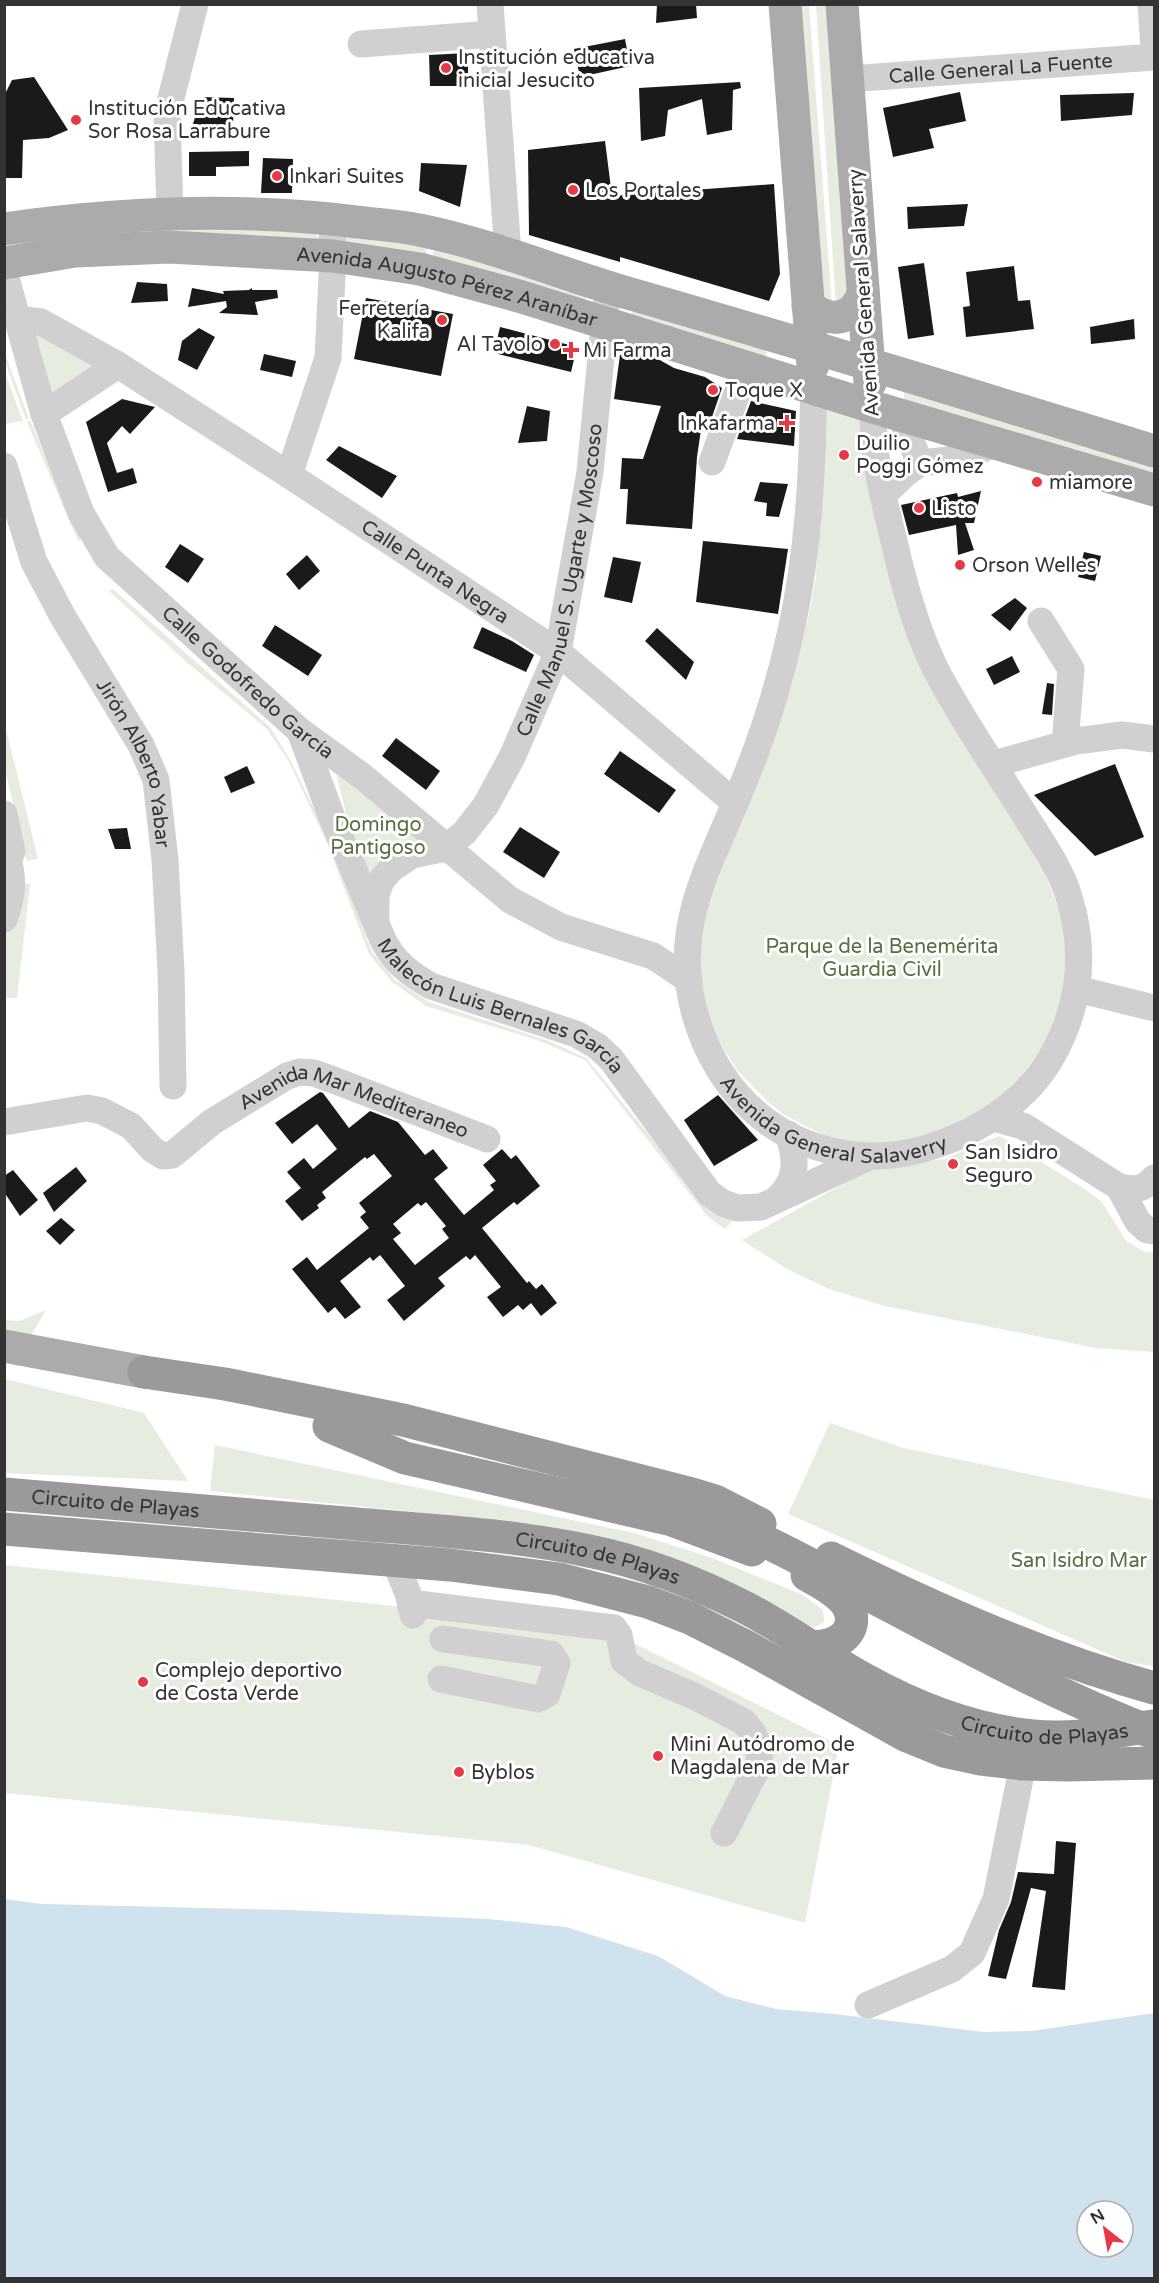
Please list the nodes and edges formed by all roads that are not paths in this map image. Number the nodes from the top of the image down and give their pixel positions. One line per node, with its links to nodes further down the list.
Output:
1 (195, 4): 11 (street)
2 (490, 4): 6 (street)
3 (785, 4): 20 (main road, Avenida General Salaverry)
4 (842, 4): 10 (main road, Avenida General Salaverry)
5 (1151, 4): 8 (street)
6 (492, 34): 7 (street); 14 (street)
7 (361, 44)
8 (1155, 49)
9 (1155, 57): 10 (street, Calle General La Fuente)
10 (848, 79): 19 (main road, Avenida General Salaverry)
11 (170, 214): 12 (main road, Avenida Augusto Pérez Araníbar); 13 (main road, Avenida Augusto Pérez Araníbar)
12 (332, 218): 14 (main road, Avenida Augusto Pérez Araníbar); 15 (street)
13 (4, 229)
14 (508, 254): 18 (main road, Avenida Augusto Pérez Araníbar)
15 (333, 256): 16 (main road, Avenida Augusto Pérez Araníbar); 22 (main road, Avenida Augusto Pérez Araníbar); 35 (street)
16 (4, 263)
17 (4, 271): 21 (street, Calle Godofredo García)
18 (608, 287): 22 (street, Calle Manuel S. Ugarte y Moscoso); 23 (main road, Avenida Augusto Pérez Araníbar)
19 (863, 294): 20 (main road); 24 (main road, Avenida General Salaverry)
20 (808, 306): 23 (main road, Avenida General Salaverry)
21 (18, 319): 25 (street, Calle Punta Negra); 29 (street, Calle Godofredo García)
22 (604, 322): 26 (main road, Avenida Augusto Pérez Araníbar); 39 (street, Calle Manuel S. Ugarte y Moscoso)
23 (811, 346): 24 (main road, Avenida Augusto Pérez Araníbar); 27 (main road, Avenida General Salaverry)
24 (868, 364): 28 (main road, Avenida General Salaverry); 31 (main road, Avenida Augusto Pérez Araníbar)
25 (118, 365): 29 (street); 35 (street, Calle Punta Negra)
26 (747, 366): 27 (main road, Avenida Augusto Pérez Araníbar); 32 (street)
27 (814, 387): 28 (main road, Avenida Augusto Pérez Araníbar); 44 (street, Avenida General Salaverry)
28 (887, 411): 30 (main road, Avenida Augusto Pérez Araníbar); 33 (street); 37 (street, Avenida General Salaverry)
29 (44, 414): 40 (street, Calle Godofredo García)
30 (995, 443): 33 (street); 36 (main road, Avenida Augusto Pérez Araníbar)
31 (1155, 452)
32 (712, 462)
33 (925, 462): 37 (street)
34 (4, 466): 55 (street, Jirón Alberto Yabar)
35 (290, 475): 39 (street, Calle Punta Negra)
36 (1155, 490)
37 (882, 495): 43 (street, Avenida General Salaverry)
38 (1041, 621): 42 (street)
39 (558, 652): 44 (street, Calle Punta Negra); 46 (street, Calle Manuel S. Ugarte y Moscoso)
40 (300, 731): 46 (street, Calle Godofredo García); 49 (street, Malecón Luis Bernales García)
41 (1155, 739): 42 (street)
42 (1065, 744): 43 (street)
43 (994, 764): 53 (street, Avenida General Salaverry)
44 (735, 804): 50 (street, Avenida General Salaverry)
45 (4, 814): 47 (street)
46 (446, 848): 49 (street); 51 (street, Calle Godofredo García)
47 (8, 854): 48 (street)
48 (4, 919)
49 (376, 923): 63 (street, Malecón Luis Bernales García)
50 (688, 940): 51 (street); 52 (street, Avenida General Salaverry)
51 (653, 956): 52 (street, Calle Godofredo García)
52 (688, 980): 58 (street, Avenida General Salaverry)
53 (1077, 989): 54 (street); 56 (street, Avenida General Salaverry)
54 (1155, 1008)
55 (173, 1086)
56 (1008, 1117): 60 (street, Avenida General Salaverry); 62 (street)
57 (4, 1122): 59 (street, Avenida Mar Mediteraneo)
58 (788, 1134): 60 (street, Avenida General Salaverry); 63 (street)
59 (487, 1138)
60 (871, 1156): 63 (street, Malecón Luis Bernales García)
61 (1155, 1178): 62 (street)
62 (1119, 1186): 64 (street)
63 (777, 1199)
64 (1155, 1231)
65 (4, 1346): 66 (main road)
66 (144, 1372): 67 (highway); 76 (highway)
67 (329, 1426): 74 (highway); 78 (highway, bridge)
68 (4, 1494): 74 (highway, Circuito de Playas)
69 (4, 1528): 70 (highway, Circuito de Playas)
70 (395, 1561): 71 (highway, Circuito de Playas); 72 (street)
71 (504, 1571): 72 (street); 80 (highway, Circuito de Playas)
72 (466, 1608): 81 (street)
73 (443, 1639): 75 (street)
74 (811, 1646): 77 (highway, Circuito de Playas)
75 (441, 1679)
76 (1155, 1688)
77 (1155, 1726)
78 (1155, 1733)
79 (1155, 1763): 80 (highway, Circuito de Playas)
80 (1023, 1764): 82 (street)
81 (724, 1833)
82 (868, 2005)

